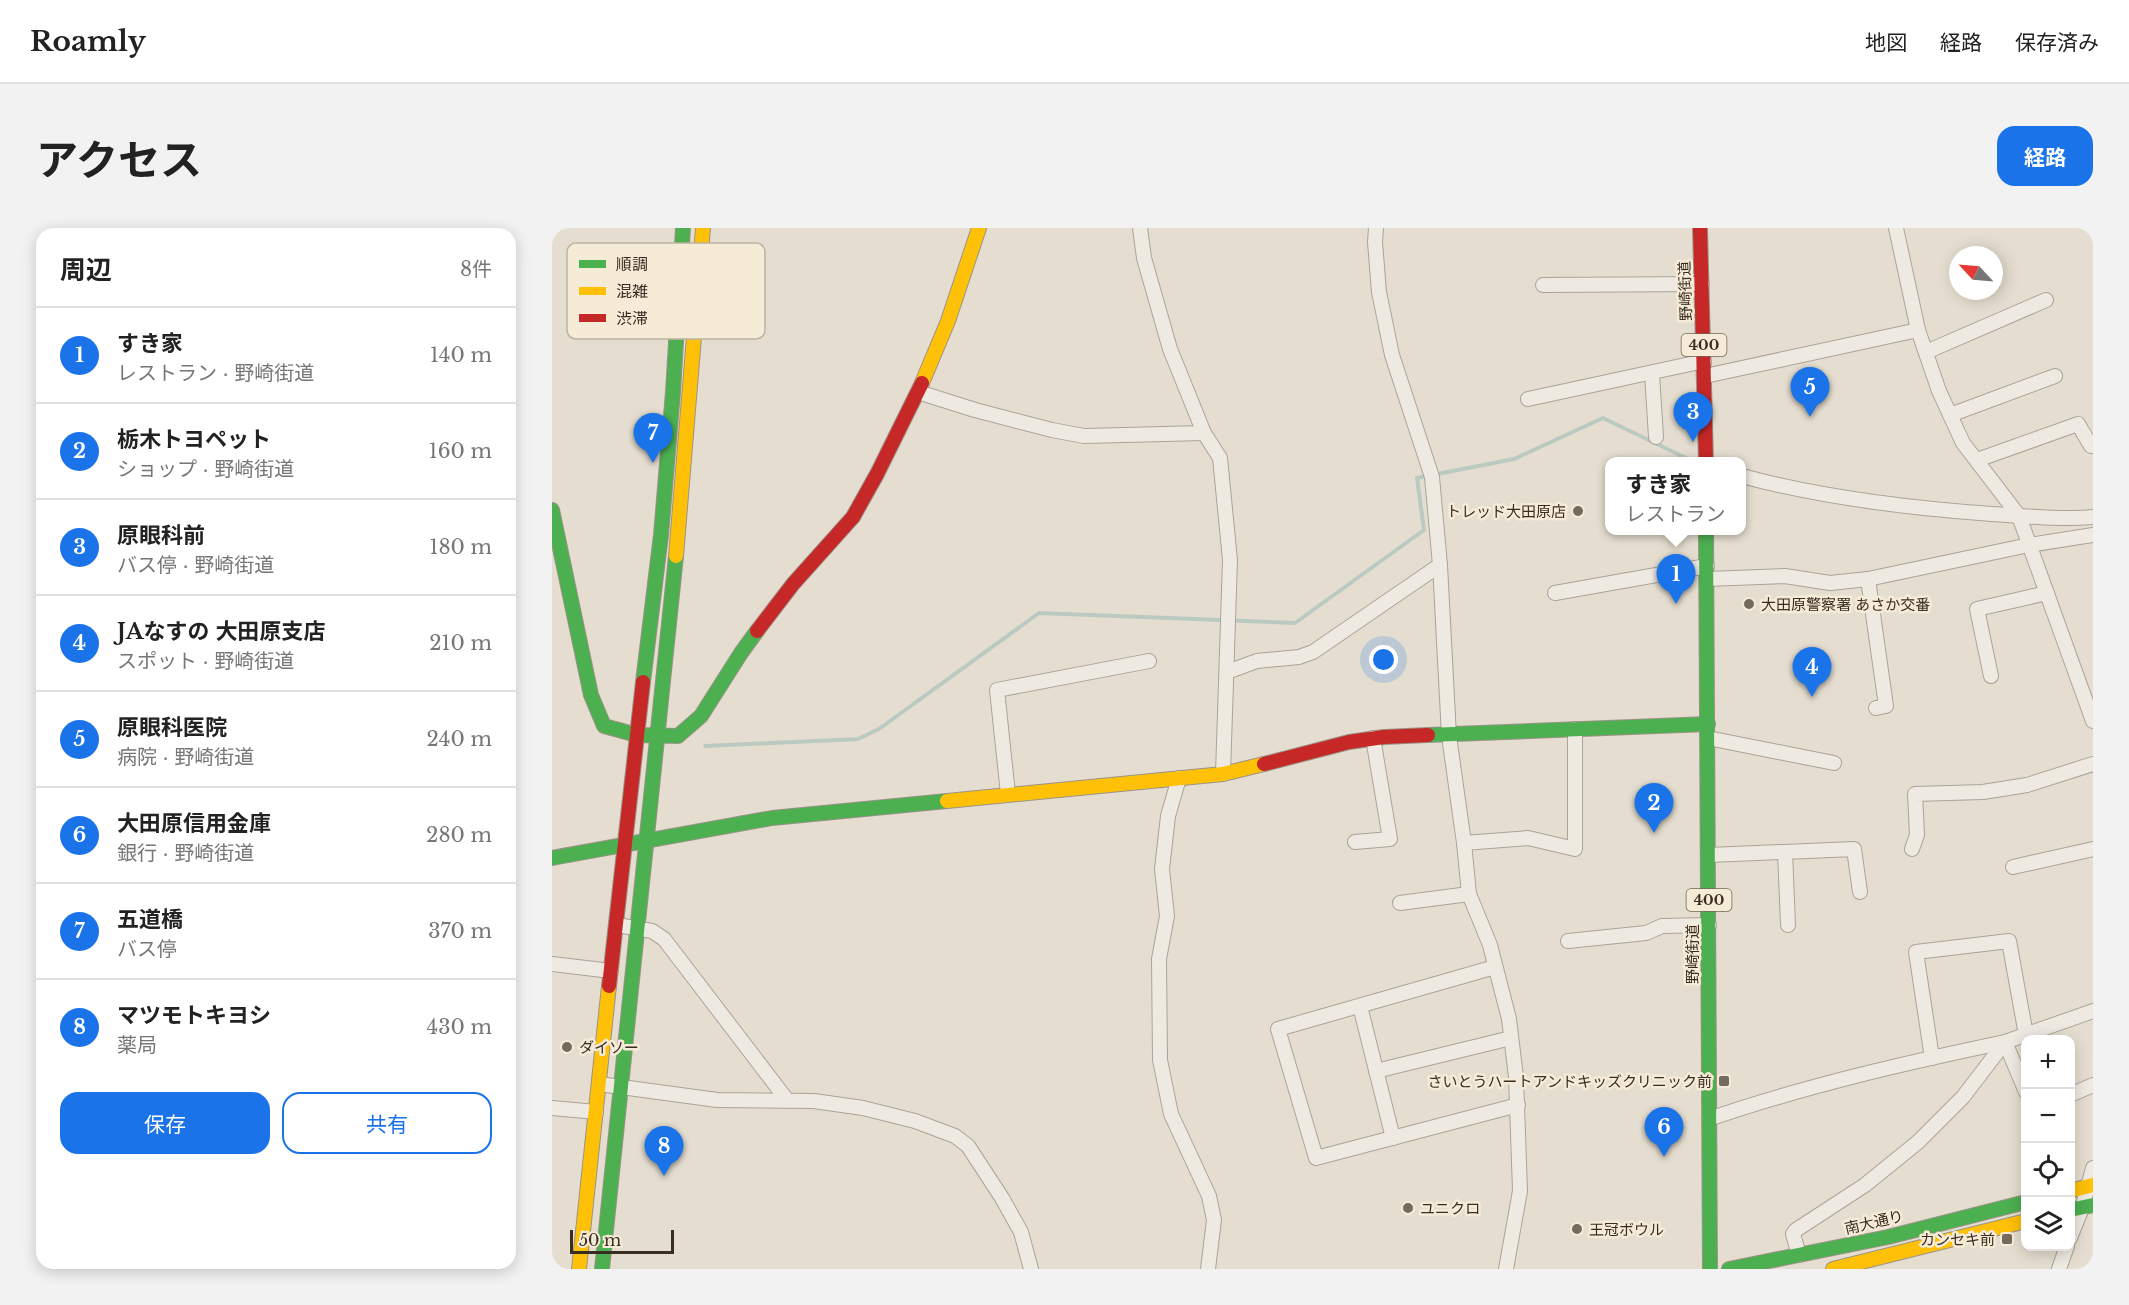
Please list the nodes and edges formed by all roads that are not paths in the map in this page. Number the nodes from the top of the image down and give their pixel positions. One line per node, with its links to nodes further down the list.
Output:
1 (683, 228): 8 (main road)
2 (703, 228): 9 (main road)
3 (979, 228): 21 (main road)
4 (1140, 228): 24 (street)
5 (1376, 228): 36 (street)
6 (1700, 228): 10 (main road, 野崎街道 / 400)
7 (1896, 228): 13 (street)
8 (682, 243)
9 (702, 243)
10 (1702, 284): 11 (street); 17 (main road, 野崎街道 / 400)
11 (1543, 285)
12 (2046, 300): 16 (street)
13 (1918, 330): 16 (street); 19 (street)
14 (676, 339): 48 (main road)
15 (694, 339): 49 (main road)
16 (1926, 352): 23 (street)
17 (1704, 361): 18 (street); 19 (main road, 野崎街道 / 400)
18 (1652, 374): 22 (street); 25 (street)
19 (1705, 376): 27 (main road, 野崎街道 / 400)
20 (2055, 376): 23 (street)
21 (918, 392): 24 (street); 49 (main road)
22 (1528, 399)
23 (1950, 415): 28 (street)
24 (1204, 433): 42 (street)
25 (1656, 437)
26 (2091, 446): 28 (street)
27 (1706, 457)
28 (1977, 460): 31 (street)
29 (1746, 477): 31 (street)
30 (552, 510): 48 (main road)
31 (2019, 516): 32 (street); 35 (street)
32 (2093, 517)
33 (1706, 535): 37 (main road, 野崎街道 / 400)
34 (2093, 535): 35 (street)
35 (2029, 545): 38 (street); 40 (street)
36 (1440, 565): 42 (street); 50 (street)
37 (1707, 572): 38 (street); 39 (street); 47 (main road, 野崎街道 / 400)
38 (1868, 579): 44 (street)
39 (1555, 593)
40 (2047, 593): 43 (street); 45 (street)
41 (1149, 661): 56 (street)
42 (1227, 672): 54 (street)
43 (1991, 676)
44 (1876, 708)
45 (2093, 721)
46 (1575, 729): 47 (main road); 50 (main road); 59 (street)
47 (1708, 731): 52 (street); 64 (main road, 野崎街道 / 400)
48 (637, 735): 49 (main road); 60 (main road)
49 (658, 736): 57 (main road)
50 (1449, 736): 51 (main road); 59 (street)
51 (1373, 738): 54 (main road); 58 (street)
52 (1834, 763)
53 (2093, 764): 61 (street)
54 (1223, 774): 55 (main road)
55 (1179, 778): 56 (main road); 109 (street)
56 (1008, 794): 57 (main road)
57 (645, 840): 60 (main road); 73 (main road)
58 (1354, 842)
59 (1464, 843): 68 (street)
60 (624, 845): 65 (main road); 70 (main road)
61 (1912, 849)
62 (2093, 849): 66 (street)
63 (1785, 852): 64 (street); 67 (street); 72 (street)
64 (1709, 855): 71 (main road, 野崎街道 / 400)
65 (552, 858)
66 (2013, 867)
67 (1860, 892)
68 (1468, 894): 69 (street); 76 (street)
69 (1400, 903)
70 (616, 925): 73 (street); 77 (main road)
71 (1709, 925): 74 (street); 95 (main road, 野崎街道 / 400)
72 (1788, 925)
73 (638, 928): 88 (main road); 91 (street)
74 (1568, 941)
75 (552, 964): 77 (street)
76 (1495, 967): 78 (street); 82 (street)
77 (611, 971): 86 (main road)
78 (1360, 1006): 85 (street); 96 (street)
79 (2093, 1011): 80 (street)
80 (2026, 1035): 84 (street)
81 (2021, 1037): 83 (street)
82 (1511, 1038): 85 (street); 92 (street)
83 (2005, 1042): 84 (street); 89 (street); 105 (street)
84 (1932, 1058): 95 (street)
85 (1376, 1071): 96 (street)
86 (599, 1084): 88 (street); 94 (main road)
87 (2093, 1085): 90 (street)
88 (622, 1087): 91 (street); 107 (main road)
89 (2024, 1089)
90 (2075, 1093)
91 (787, 1100): 108 (street)
92 (1518, 1106): 96 (street); 110 (street)
93 (552, 1108): 94 (street)
94 (596, 1112): 106 (main road)
95 (1709, 1119): 111 (main road, 野崎街道 / 400)
96 (1393, 1138)
97 (2093, 1168): 98 (street)
98 (2090, 1186): 99 (main road); 101 (street)
99 (2075, 1190)
100 (2021, 1203): 105 (main road, 南大通り)
101 (2082, 1208): 103 (street)
102 (2021, 1222): 113 (main road)
103 (2075, 1226)
104 (2065, 1251): 114 (street)
105 (1799, 1255): 112 (main road, 南大通り)
106 (579, 1269)
107 (602, 1269)
108 (1031, 1269)
109 (1208, 1269)
110 (1506, 1269)
111 (1710, 1269)
112 (1729, 1269)
113 (1833, 1269)
114 (2059, 1269)

